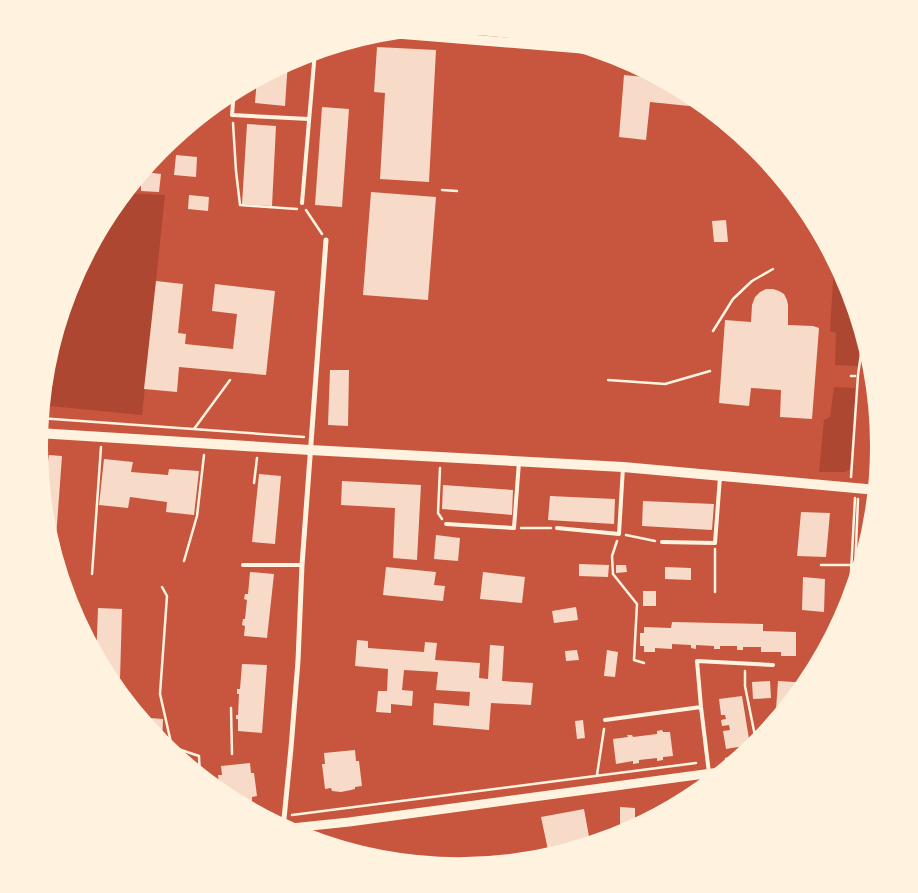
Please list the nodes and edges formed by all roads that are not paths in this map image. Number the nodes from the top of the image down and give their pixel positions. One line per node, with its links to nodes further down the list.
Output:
1 (436, 33): 2 (main road)
2 (563, 46)
3 (314, 59): 5 (lane)
4 (233, 99): 5 (lane)
5 (309, 119): 6 (lane)
6 (302, 203)
7 (326, 240): 9 (street)
8 (45, 433): 9 (main road)
9 (310, 450): 10 (main road); 17 (street)
10 (518, 462): 11 (main road); 14 (lane)
11 (623, 467): 12 (main road); 15 (lane)
12 (720, 477): 13 (main road); 16 (lane)
13 (870, 489)
14 (446, 524)
15 (557, 528)
16 (662, 542)
17 (302, 564): 18 (lane); 24 (street)
18 (243, 565)
19 (773, 665): 20 (lane)
20 (701, 708): 21 (lane); 23 (lane)
21 (606, 720)
22 (714, 772): 23 (street)
23 (709, 773): 25 (street)
24 (284, 822)
25 (297, 827)

